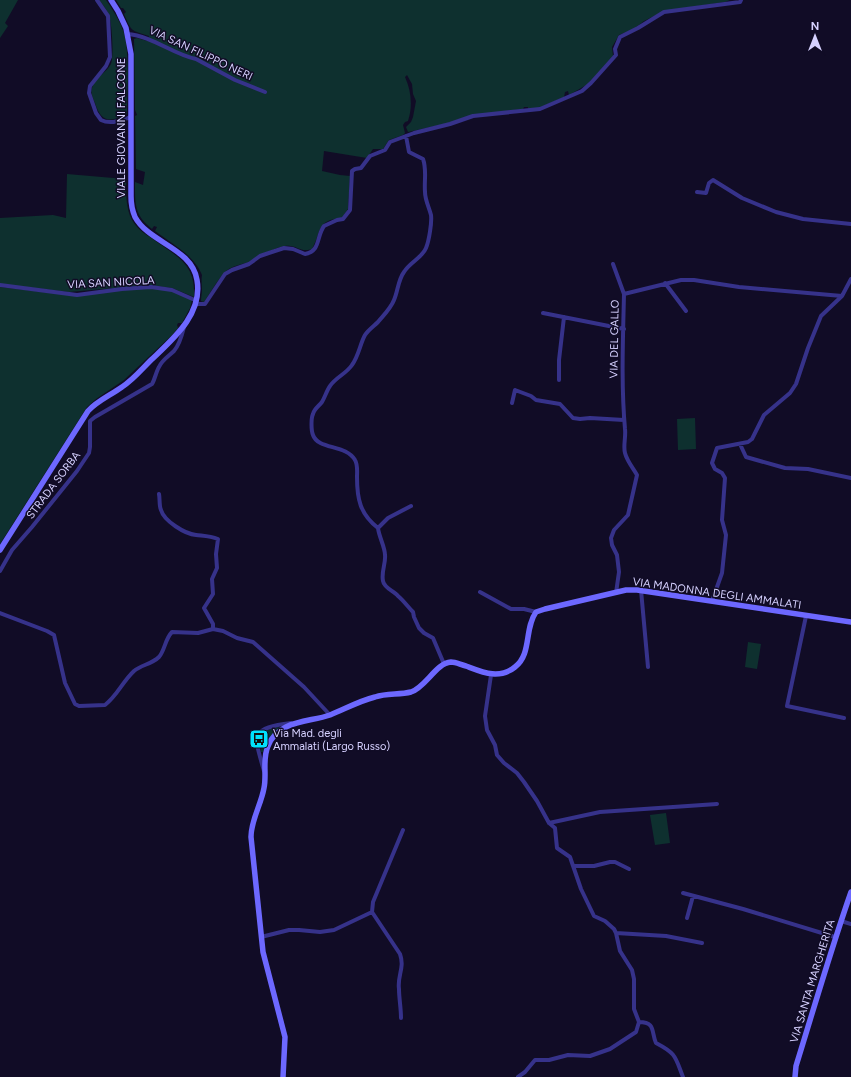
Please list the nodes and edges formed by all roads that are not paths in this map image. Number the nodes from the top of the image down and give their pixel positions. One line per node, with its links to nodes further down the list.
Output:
1 (97, 0): 6 (street)
2 (111, 0): 4 (street, VIALE GIOVANNI FALCONE)
3 (741, 0): 7 (street)
4 (128, 34): 5 (street, VIA SAN FILIPPO NERI); 6 (street, VIALE GIOVANNI FALCONE)
5 (265, 92)
6 (131, 117): 16 (street, VIALE GIOVANNI FALCONE)
7 (406, 136): 16 (street); 29 (street)
8 (697, 192): 9 (street)
9 (851, 224)
10 (613, 264): 14 (street)
11 (851, 279): 15 (street)
12 (665, 283): 14 (street, VIA DEL GALLO); 15 (street, VIA DEL GALLO); 17 (street)
13 (0, 285): 16 (street, VIA SAN NICOLA)
14 (624, 294): 21 (street, VIA DEL GALLO)
15 (842, 296): 25 (street)
16 (196, 302): 20 (street)
17 (686, 311)
18 (543, 313): 19 (street)
19 (564, 317): 21 (street); 22 (street)
20 (185, 326): 30 (street); 31 (street, STRADA SORBA)
21 (624, 329): 24 (street, VIA DEL GALLO)
22 (559, 380)
23 (512, 403): 24 (street)
24 (624, 420): 34 (street, VIA DEL GALLO)
25 (740, 444): 26 (street); 35 (street)
26 (851, 478)
27 (160, 494): 40 (street)
28 (411, 506): 29 (street)
29 (378, 528): 41 (street)
30 (0, 550)
31 (0, 571)
32 (641, 590): 34 (street, VIA MADONNA DEGLI AMMALATI); 35 (street, VIA MADONNA DEGLI AMMALATI); 42 (street)
33 (480, 592): 36 (street)
34 (616, 592): 36 (street, VIA MADONNA DEGLI AMMALATI)
35 (712, 601): 38 (street, VIA MADONNA DEGLI AMMALATI)
36 (536, 612): 43 (street)
37 (0, 613): 40 (street)
38 (806, 616): 39 (street, VIA MADONNA DEGLI AMMALATI); 45 (street)
39 (851, 622)
40 (213, 629): 44 (street)
41 (444, 664): 43 (street); 44 (street)
42 (648, 667)
43 (491, 675): 49 (street)
44 (330, 715): 46 (street)
45 (844, 718)
46 (299, 722): 47 (street); 47 (street)
47 (265, 775): 61 (street)
48 (717, 804): 49 (street)
49 (549, 823): 51 (street)
50 (403, 830): 56 (street)
51 (574, 866): 52 (street); 60 (street)
52 (629, 869)
53 (851, 892): 58 (street, VIA SANTA MARGHERITA)
54 (683, 893): 55 (street)
55 (693, 896): 57 (street); 62 (street)
56 (372, 912): 61 (street); 64 (street)
57 (687, 918)
58 (841, 921): 59 (street); 62 (street, VIA SANTA MARGHERITA)
59 (851, 924)
60 (616, 933): 63 (street); 65 (street)
61 (261, 937): 66 (street)
62 (835, 937): 69 (street, VIA SANTA MARGHERITA)
63 (702, 943)
64 (401, 1018)
65 (639, 1022): 67 (street); 68 (street)
66 (282, 1077)
67 (518, 1077)
68 (683, 1077)
69 (794, 1077)

